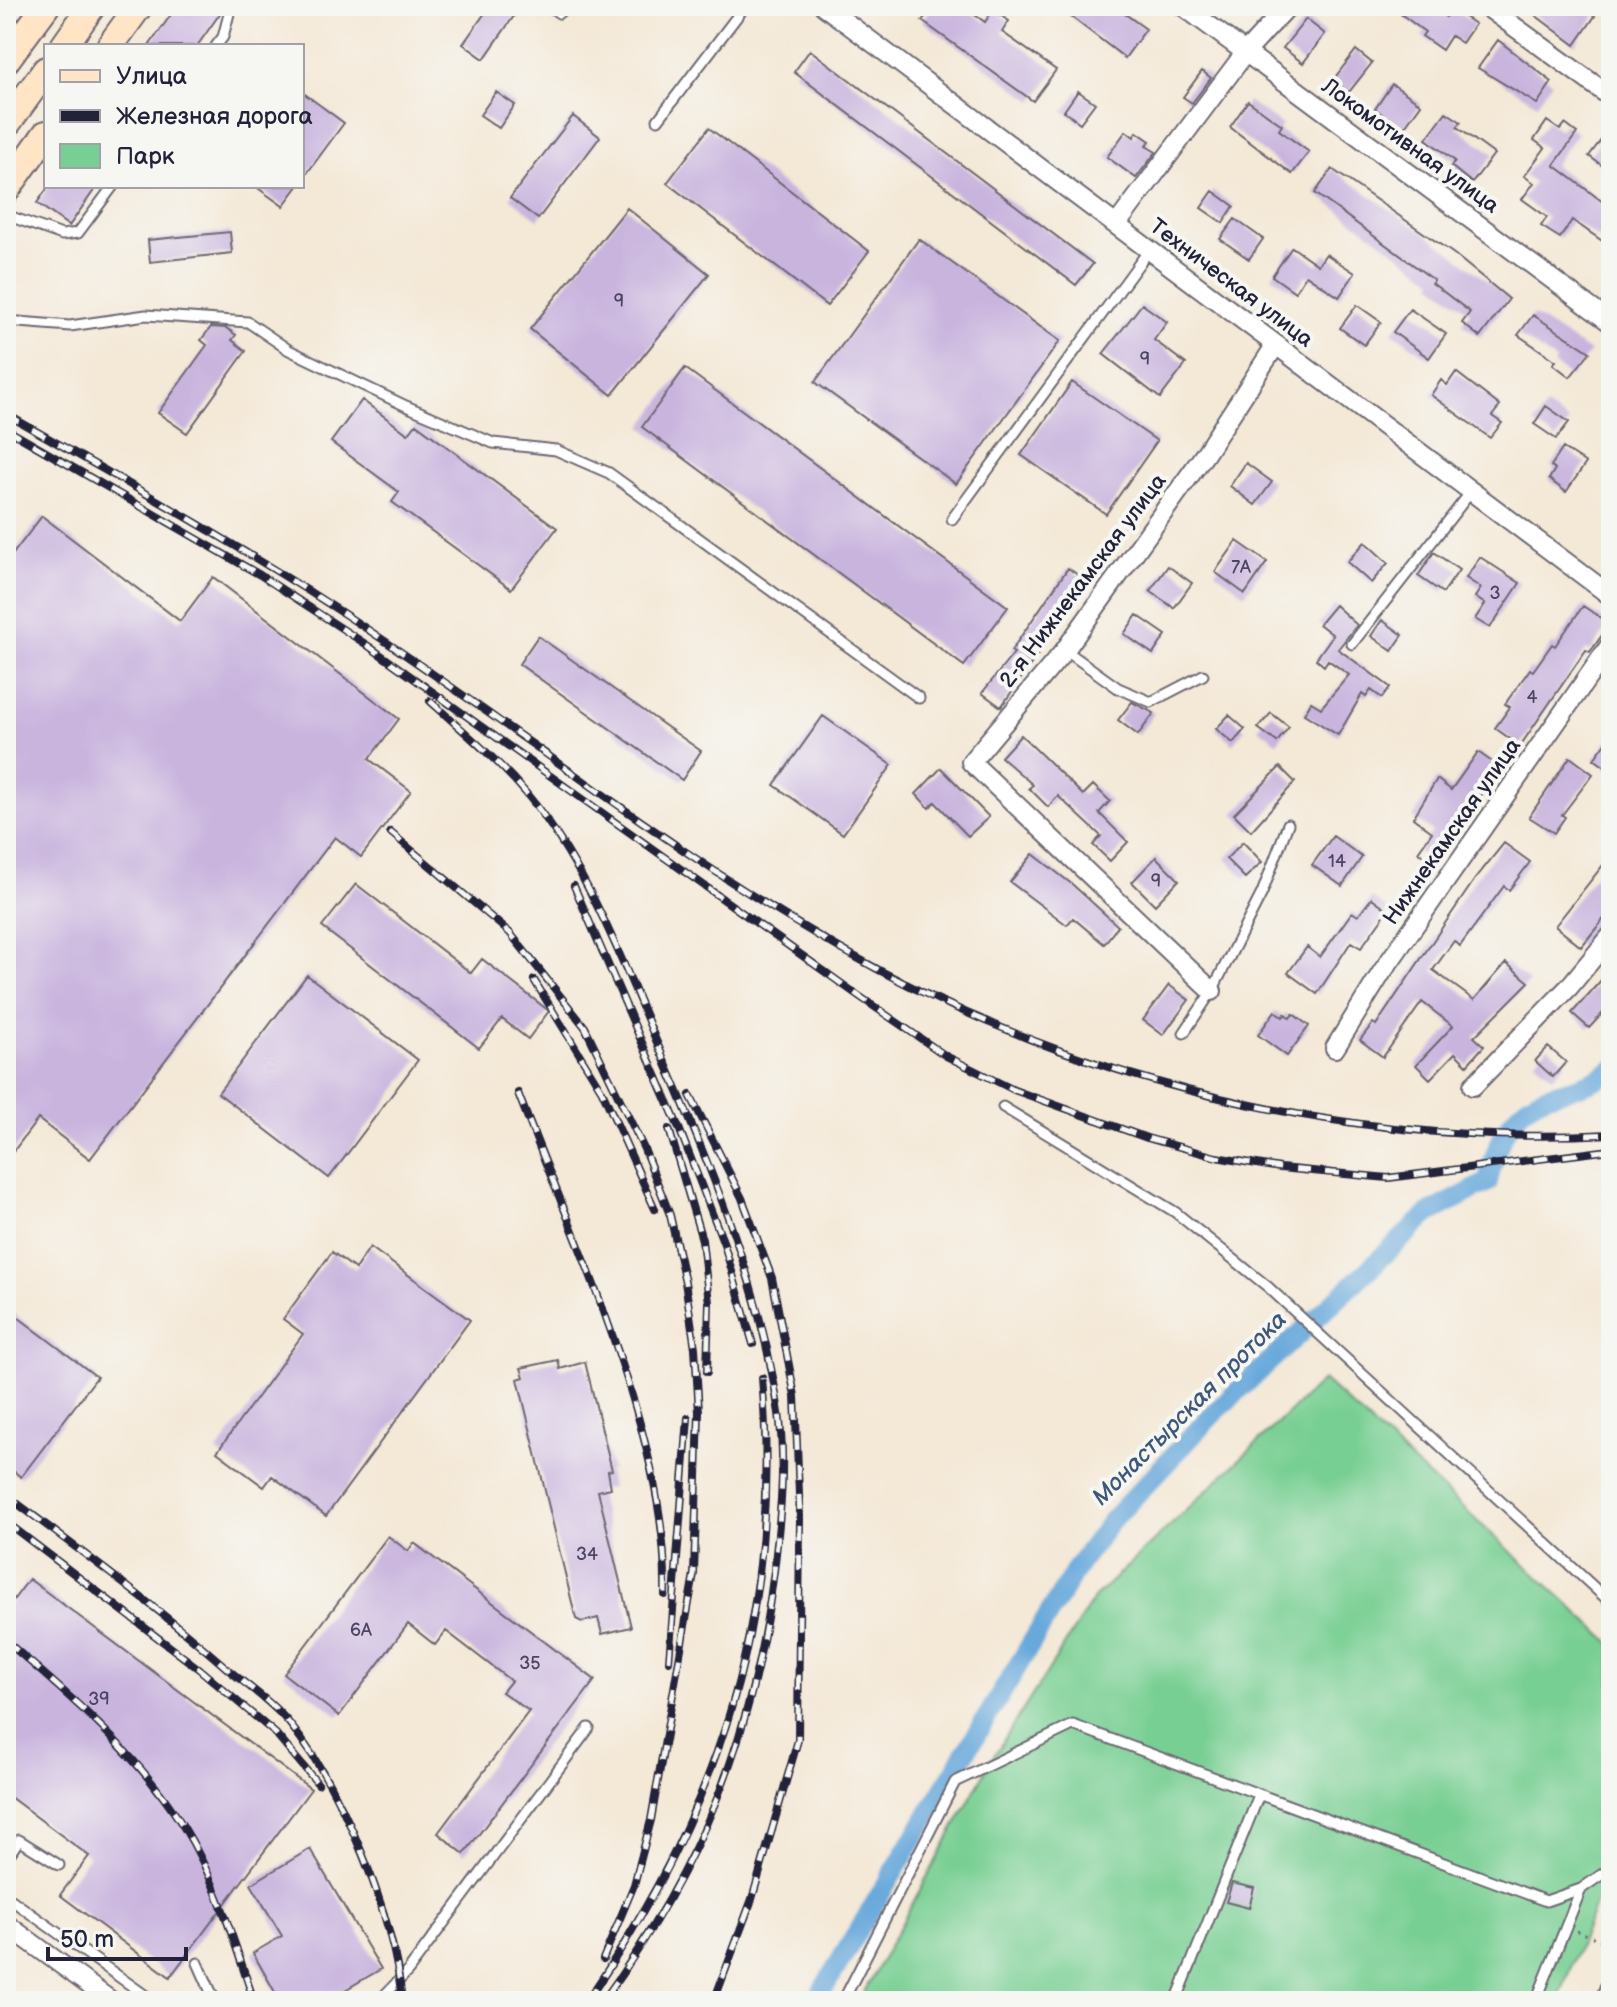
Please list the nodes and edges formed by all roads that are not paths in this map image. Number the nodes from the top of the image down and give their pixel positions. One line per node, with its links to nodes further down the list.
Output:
1 (46, 6): 16 (main road)
2 (92, 6): 12 (main road)
3 (139, 6): 13 (main road)
4 (231, 6): 14 (lane)
5 (549, 6): 6 (lane)
6 (566, 6)
7 (745, 6): 19 (lane)
8 (824, 6): 25 (street, Техническая улица)
9 (1183, 6): 15 (street, Локомотивная улица)
10 (1288, 6): 15 (street)
11 (1486, 6): 18 (street)
12 (65, 44)
13 (111, 44)
14 (218, 44)
15 (1245, 53): 25 (street); 28 (street, Локомотивная улица)
16 (6, 60)
17 (44, 72): 20 (main road)
18 (1611, 97)
19 (658, 120)
20 (6, 125)
21 (44, 137): 23 (main road)
22 (112, 188): 24 (lane)
23 (6, 190)
24 (6, 215)
25 (1117, 224): 26 (street, Техническая улица)
26 (1149, 250): 29 (street, Техническая улица); 31 (lane)
27 (6, 321): 37 (lane)
28 (1611, 323)
29 (1275, 346): 30 (street, Техническая улица); 35 (street, 2-я Нижнекамская улица)
30 (1470, 493): 32 (street, Техническая улица); 33 (lane)
31 (952, 519)
32 (1611, 596)
33 (1352, 644)
34 (1611, 644): 42 (street, Нижнекамская улица)
35 (1065, 650): 36 (lane); 40 (street, 2-я Нижнекамская улица)
36 (1203, 675)
37 (919, 698)
38 (1288, 824): 40 (lane)
39 (1611, 936): 43 (street)
40 (1212, 991): 41 (lane)
41 (1184, 1033)
42 (1335, 1048)
43 (1473, 1086)
44 (1003, 1107): 45 (lane)
45 (1611, 1603)
46 (589, 1728): 59 (lane)
47 (1259, 1795): 51 (lane); 60 (lane); 61 (lane)
48 (6, 1859): 49 (lane)
49 (59, 1865)
50 (1611, 1868): 51 (lane)
51 (1581, 1889): 62 (lane)
52 (6, 1896): 57 (lane)
53 (6, 1924): 56 (street)
54 (198, 1963): 58 (lane)
55 (1611, 1984): 63 (street)
56 (111, 2001)
57 (153, 2001)
58 (215, 2001)
59 (379, 2001)
60 (843, 2001)
61 (1176, 2001)
62 (1536, 2001)
63 (1605, 2001)

